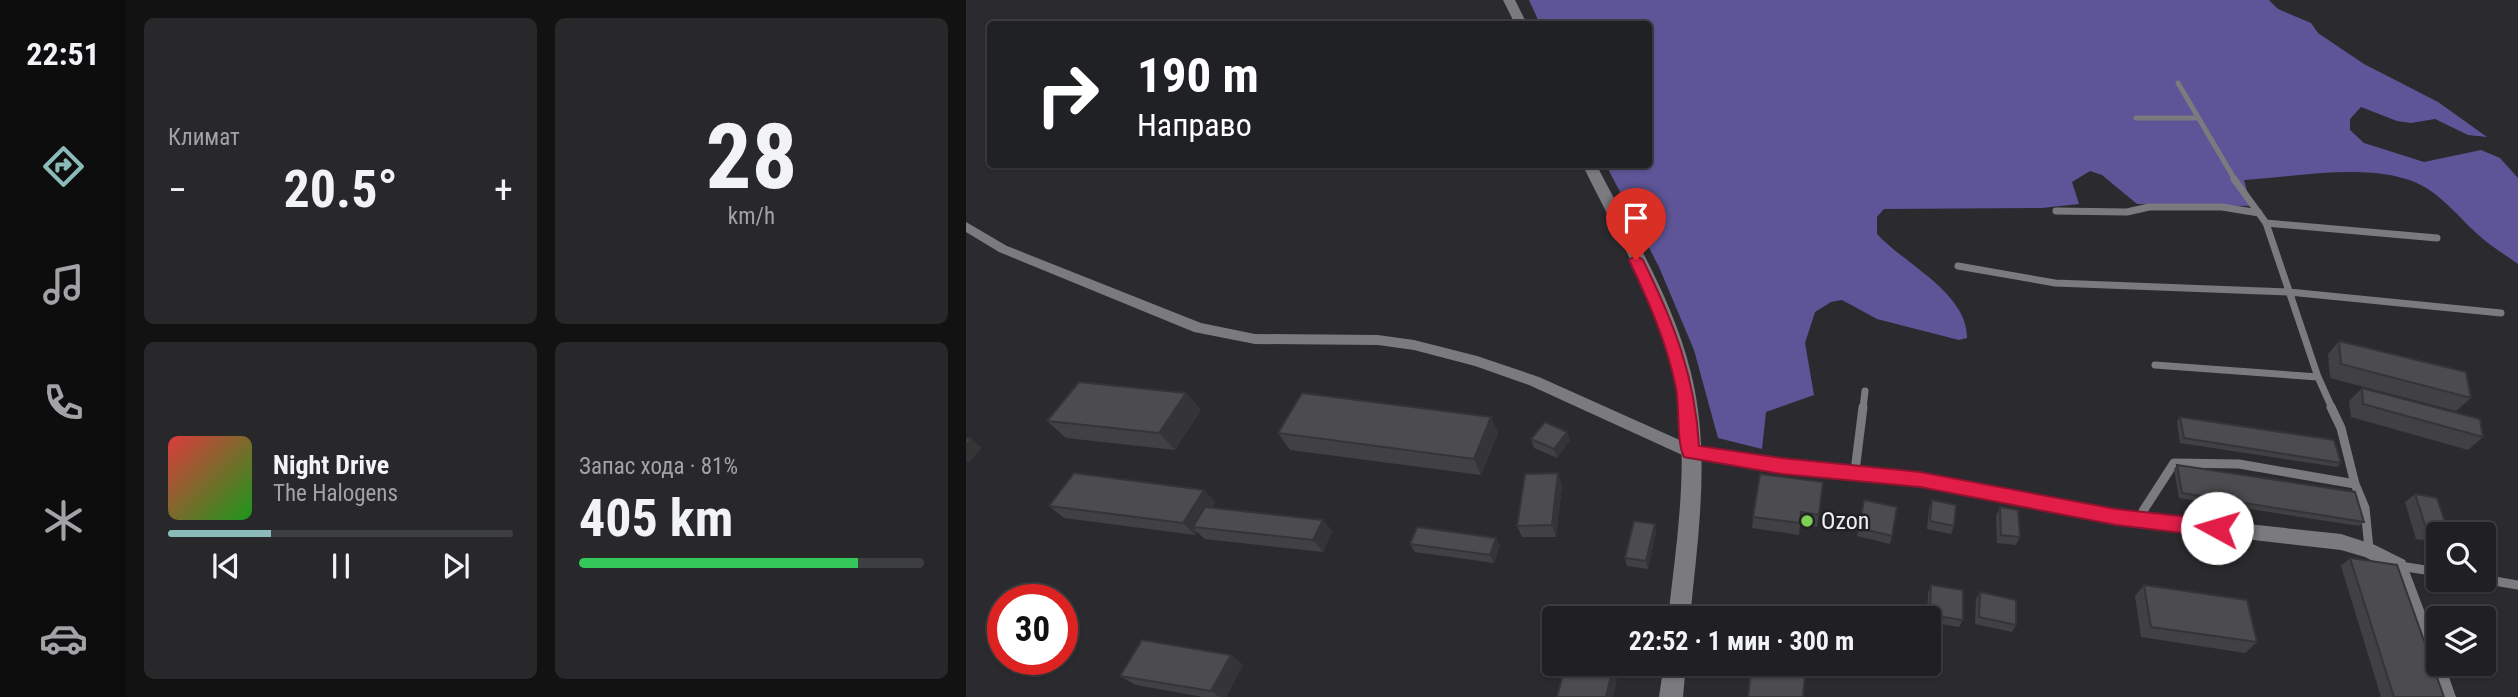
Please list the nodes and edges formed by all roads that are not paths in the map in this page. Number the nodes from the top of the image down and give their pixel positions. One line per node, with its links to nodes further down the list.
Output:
1 (1509, 0): 2 (street)
2 (1520, 21)
3 (2178, 83): 5 (lane)
4 (2136, 118): 5 (lane)
5 (2198, 118): 8 (lane)
6 (1591, 168): 18 (street)
7 (2056, 211): 8 (lane)
8 (2259, 214): 9 (lane)
9 (2266, 223): 11 (lane); 13 (lane)
10 (966, 226): 18 (street)
11 (2437, 238)
12 (1958, 266): 13 (lane)
13 (2289, 292): 14 (lane); 16 (lane)
14 (2501, 313)
15 (2155, 365): 16 (lane)
16 (2318, 377): 20 (lane)
17 (1865, 391): 19 (lane)
18 (1691, 452): 19 (street); 27 (street)
19 (1854, 471): 21 (street)
20 (2355, 484): 21 (lane); 22 (lane)
21 (2143, 520): 22 (street)
22 (2369, 550): 23 (street)
23 (2399, 566): 24 (lane); 30 (street)
24 (2426, 570)
25 (2496, 581): 26 (lane)
26 (2518, 585)
27 (1680, 606)
28 (1673, 676): 29 (street)
29 (1671, 697)
30 (2447, 697)

